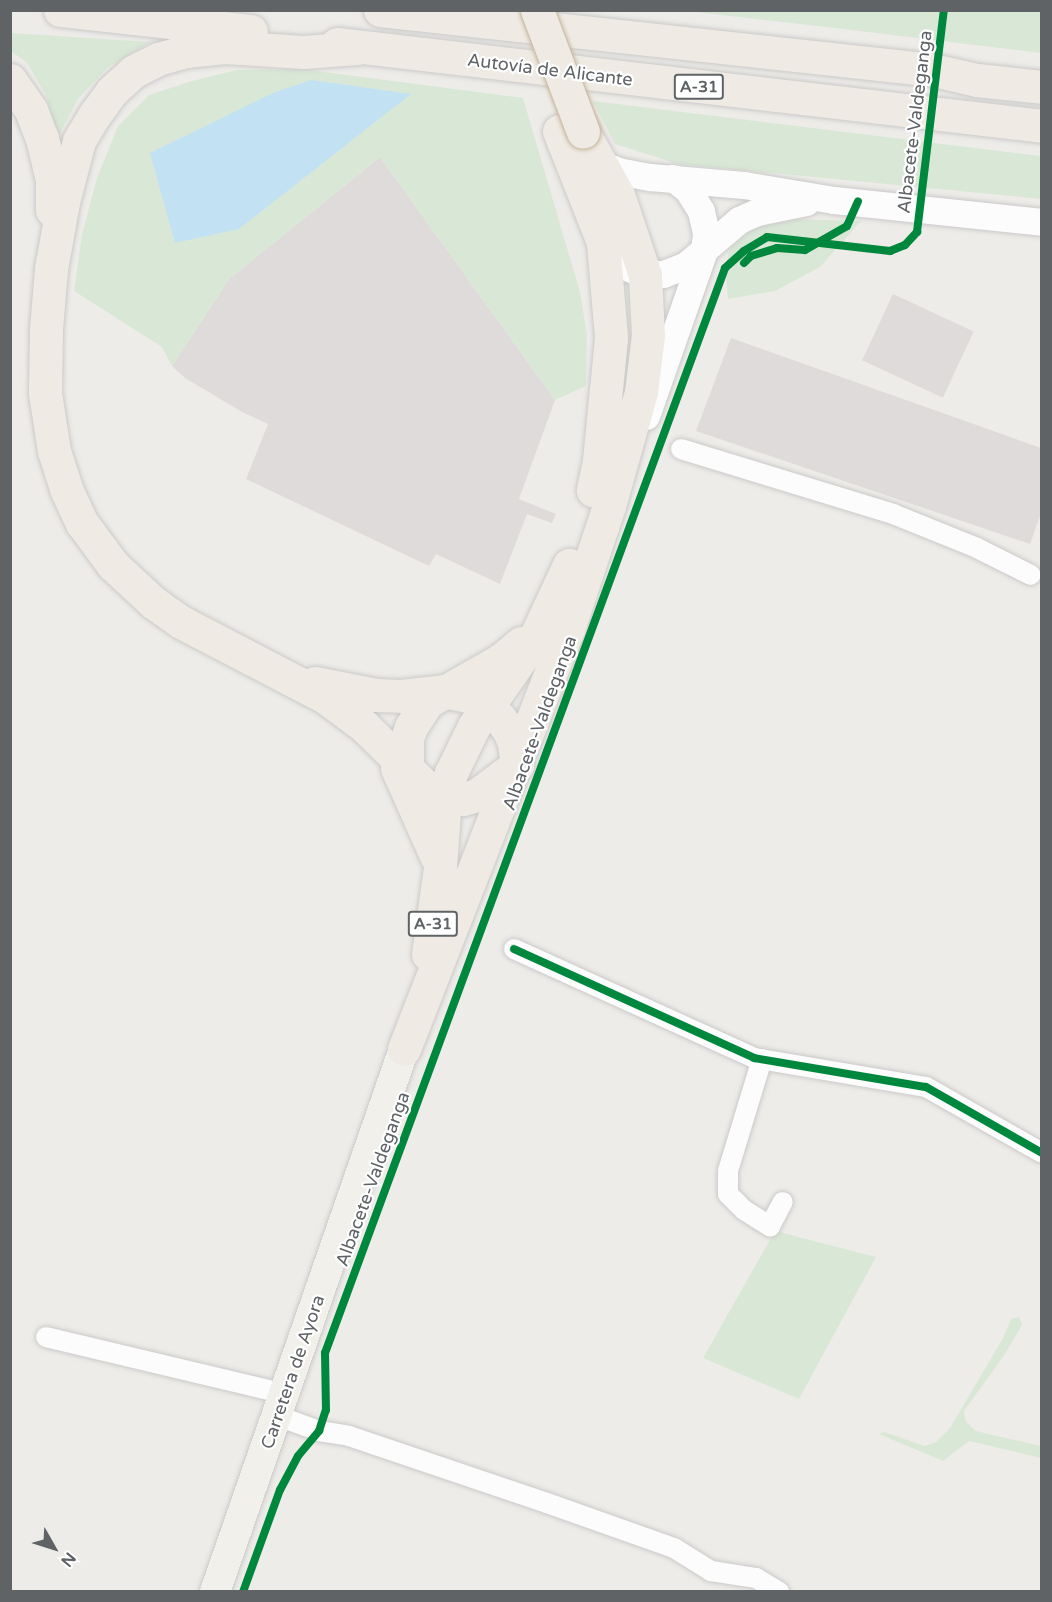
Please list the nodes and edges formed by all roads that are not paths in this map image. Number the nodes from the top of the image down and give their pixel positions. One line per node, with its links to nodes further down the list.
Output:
1 (60, 10): 5 (highway, Autovía de Alicante / A-31)
2 (380, 10): 7 (highway, A-31)
3 (515, 10): 11 (highway)
4 (537, 10): 11 (highway, bridge)
5 (357, 48): 10 (highway, Autovía de Alicante / A-31); 19 (highway)
6 (1041, 69): 7 (highway)
7 (933, 70): 9 (highway, A-31)
8 (10, 80): 19 (highway)
9 (1041, 87)
10 (1041, 126)
11 (571, 132): 12 (highway); 17 (highway)
12 (601, 165): 13 (street); 14 (highway)
13 (662, 178): 14 (street); 15 (street); 18 (street)
14 (618, 195): 17 (street); 20 (highway)
15 (834, 200): 16 (street); 18 (street)
16 (1041, 222)
17 (603, 242): 20 (street); 24 (highway)
18 (704, 250): 20 (street); 22 (street)
19 (51, 269): 25 (highway)
20 (645, 275): 22 (highway)
21 (681, 449): 23 (street)
22 (609, 506): 29 (highway)
23 (1031, 575)
24 (547, 616): 26 (highway); 27 (highway)
25 (288, 676): 26 (highway); 28 (highway)
26 (444, 691): 27 (highway); 30 (highway)
27 (488, 706): 29 (highway); 31 (highway, A-31)
28 (382, 743): 30 (highway); 32 (highway)
29 (517, 765): 31 (highway); 34 (highway, A-31)
30 (407, 766): 31 (highway)
31 (445, 798): 32 (highway, A-31)
32 (440, 867): 34 (highway, A-31)
33 (514, 949): 35 (street)
34 (404, 1049): 39 (main road, Carretera de Ayora)
35 (762, 1059): 36 (street); 37 (street)
36 (1041, 1153)
37 (783, 1202)
38 (46, 1337): 39 (street)
39 (282, 1405): 40 (main road, Carretera de Ayora); 41 (street)
40 (215, 1592)
41 (779, 1592)

